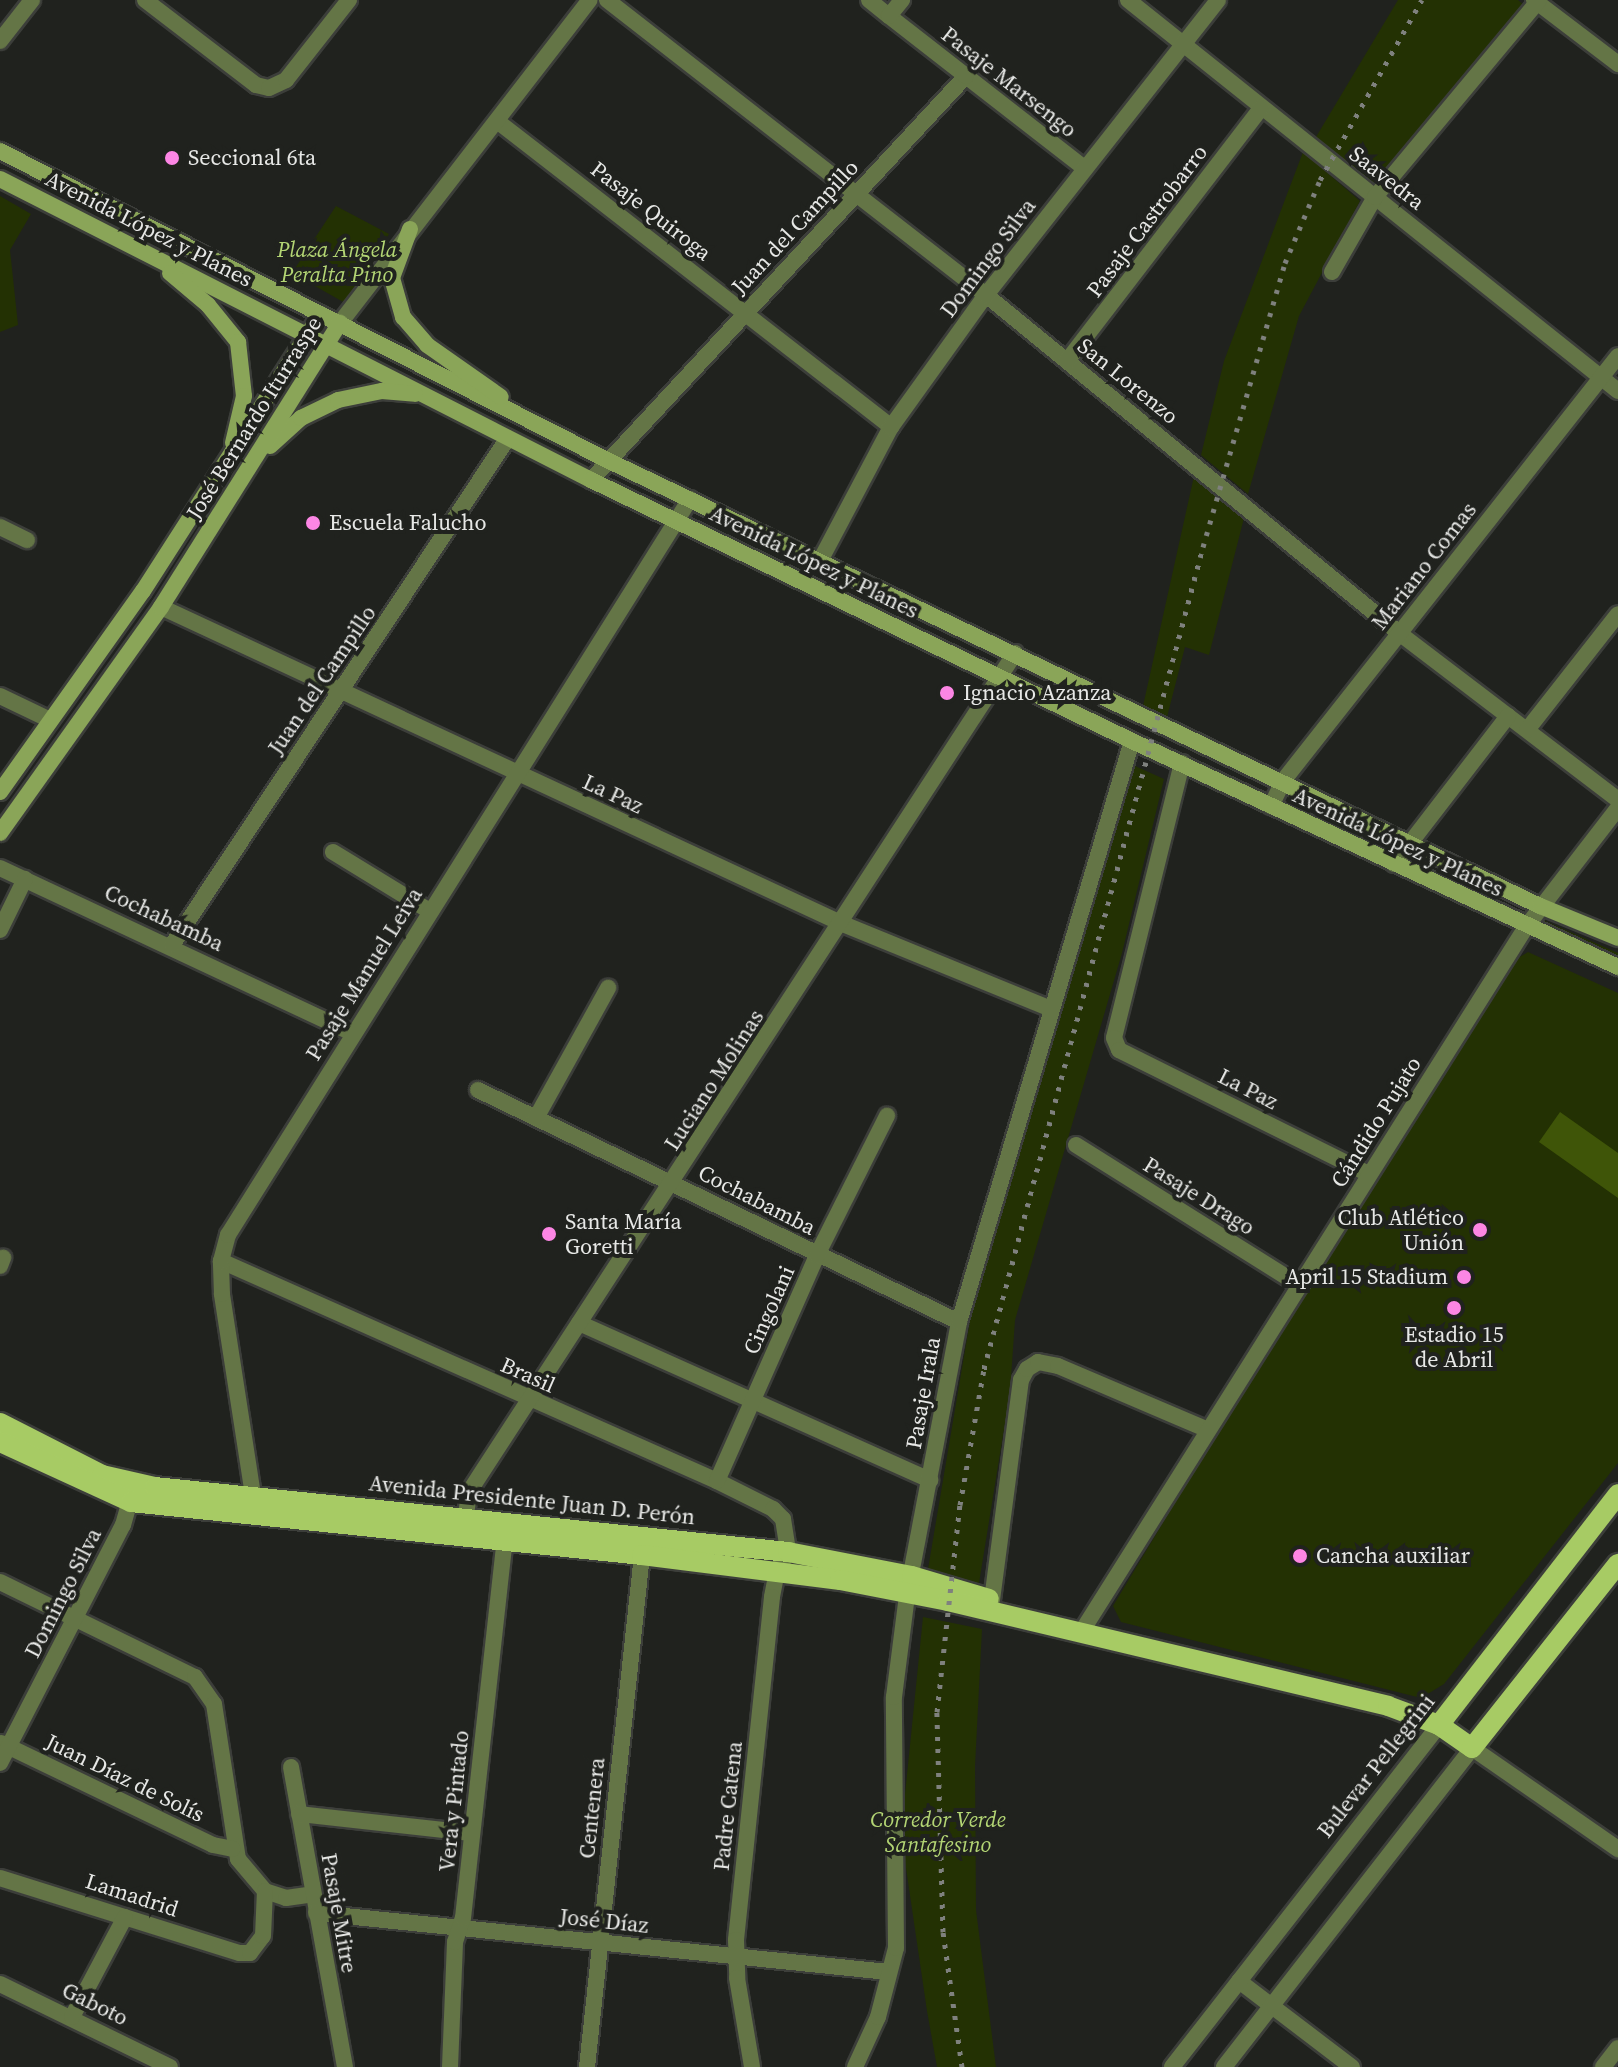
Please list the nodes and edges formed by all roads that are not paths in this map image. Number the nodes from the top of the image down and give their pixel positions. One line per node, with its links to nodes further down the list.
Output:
1 (32, 0): 12 (street)
2 (145, 0): 3 (street)
3 (349, 0)
4 (590, 0): 17 (street, José Bernardo Iturraspe)
5 (607, 0): 21 (street, San Lorenzo)
6 (869, 0): 11 (street, Pasaje Marsengo)
7 (902, 0): 11 (street)
8 (1128, 0): 13 (street, Saavedra)
9 (1218, 0): 13 (street, Domingo Silva)
10 (1537, 1): 14 (street); 22 (street)
11 (889, 16): 15 (street, Pasaje Marsengo)
12 (0, 41)
13 (1183, 44): 16 (street, Saavedra); 19 (street, Domingo Silva)
14 (1618, 64)
15 (966, 76): 19 (street, Pasaje Marsengo); 21 (street, Juan del Campillo)
16 (1261, 108): 22 (street, Saavedra); 33 (street, Pasaje Castrobarro)
17 (497, 121): 23 (street, José Bernardo Iturraspe); 27 (street, Pasaje Quiroga)
18 (0, 151): 28 (main road, Avenida López y Planes)
19 (1084, 168): 26 (street, Domingo Silva)
20 (0, 179): 24 (main road, Avenida López y Planes)
21 (855, 195): 26 (street, San Lorenzo); 27 (street, Juan del Campillo)
22 (1375, 197): 25 (street); 34 (street, Saavedra)
23 (410, 229): 29 (street, José Bernardo Iturraspe); 38 (main road)
24 (126, 243): 30 (main road, Avenida López y Planes); 41 (main road)
25 (1332, 272)
26 (986, 295): 33 (street, San Lorenzo); 37 (street, Domingo Silva)
27 (746, 312): 37 (street, Pasaje Quiroga); 40 (street, Juan del Campillo)
28 (321, 314): 29 (main road, Avenida López y Planes); 30 (main road, José Bernardo Iturraspe)
29 (340, 323): 31 (main road, José Bernardo Iturraspe); 38 (main road, Avenida López y Planes)
30 (308, 335): 31 (main road, Avenida López y Planes); 41 (main road, José Bernardo Iturraspe)
31 (326, 345): 36 (main road, Avenida López y Planes); 43 (main road, José Bernardo Iturraspe)
32 (1618, 356): 34 (street, Mariano Comas)
33 (1067, 361): 51 (street, San Lorenzo)
34 (1601, 378): 35 (street, Saavedra); 51 (street, Mariano Comas)
35 (1618, 391)
36 (432, 398): 39 (main road, Avenida López y Planes); 43 (main road)
37 (891, 427): 48 (street, Domingo Silva)
38 (559, 436): 40 (main road, Avenida López y Planes)
39 (508, 438): 42 (main road, Avenida López y Planes); 54 (street, Juan del Campillo)
40 (609, 461): 42 (street, Juan del Campillo); 44 (main road, Avenida López y Planes)
41 (219, 476): 57 (main road, José Bernardo Iturraspe)
42 (591, 480): 45 (main road, Avenida López y Planes)
43 (234, 490): 49 (main road, José Bernardo Iturraspe)
44 (690, 499): 45 (street, Pasaje Manuel Leiva); 48 (main road, Avenida López y Planes)
45 (679, 521): 53 (main road, Avenida López y Planes); 61 (street, Pasaje Manuel Leiva)
46 (0, 527): 47 (street)
47 (27, 540)
48 (820, 561): 52 (main road, Avenida López y Planes)
49 (161, 607): 54 (street, La Paz); 67 (main road, José Bernardo Iturraspe)
50 (1618, 614): 58 (street)
51 (1399, 633): 56 (street, San Lorenzo); 62 (street, Mariano Comas)
52 (1015, 653): 53 (street, Luciano Molinas); 62 (main road, Avenida López y Planes)
53 (1001, 677): 59 (main road, Avenida López y Planes); 75 (street, Luciano Molinas)
54 (341, 691): 61 (street, La Paz); 79 (street, Juan del Campillo)
55 (0, 696): 57 (street)
56 (1508, 716): 58 (street, San Lorenzo); 68 (street)
57 (50, 720): 63 (main road, José Bernardo Iturraspe)
58 (1527, 730): 64 (street, San Lorenzo)
59 (1132, 741): 60 (main road, Avenida López y Planes); 82 (street, Pasaje Irala)
60 (1182, 763): 65 (main road, Avenida López y Planes); 88 (street, La Paz)
61 (520, 775): 74 (street, Pasaje Manuel Leiva); 75 (street, La Paz)
62 (1283, 781): 65 (street, Mariano Comas); 68 (main road, Avenida López y Planes)
63 (0, 792)
64 (1618, 800)
65 (1271, 806): 70 (main road, Avenida López y Planes)
66 (1618, 808): 73 (street, Cándido Pujato)
67 (0, 833)
68 (1408, 841): 70 (street); 73 (main road, Avenida López y Planes)
69 (333, 852): 74 (street)
70 (1394, 864): 76 (main road, Avenida López y Planes)
71 (0, 868): 72 (street, Cochabamba)
72 (25, 879): 77 (street); 79 (street, Cochabamba)
73 (1540, 906): 76 (street, Cándido Pujato); 78 (main road, Avenida López y Planes)
74 (428, 910): 83 (street, Pasaje Manuel Leiva)
75 (843, 924): 82 (street, La Paz); 89 (street, Luciano Molinas)
76 (1526, 927): 80 (main road, Avenida López y Planes); 88 (street, Cándido Pujato)
77 (0, 930)
78 (1618, 938)
79 (172, 945): 83 (street, Cochabamba)
80 (1618, 967)
81 (608, 988): 86 (street)
82 (1051, 1009): 93 (street, Pasaje Irala)
83 (352, 1033): 91 (street, Pasaje Manuel Leiva)
84 (478, 1090): 86 (street, Cochabamba)
85 (887, 1116): 90 (street, Cingolani)
86 (536, 1118): 89 (street, Cochabamba)
87 (1076, 1145): 92 (street, Pasaje Drago)
88 (1369, 1174): 92 (street, Cándido Pujato)
89 (674, 1182): 90 (street, Cochabamba); 94 (street, Luciano Molinas)
90 (817, 1255): 93 (street, Cochabamba); 96 (street, Cingolani)
91 (221, 1261): 95 (street, Brasil); 104 (street, Pasaje Manuel Leiva)
92 (1298, 1284): 98 (street, Cándido Pujato)
93 (959, 1322): 100 (street, Pasaje Irala)
94 (579, 1323): 95 (street, Luciano Molinas); 96 (street)
95 (529, 1399): 101 (street, Brasil); 105 (street, Luciano Molinas)
96 (752, 1403): 100 (street); 101 (street, Cingolani)
97 (0, 1423): 102 (main road, Avenida Presidente Juan D. Perón)
98 (1208, 1430): 113 (street); 115 (street, Cándido Pujato)
99 (0, 1442): 102 (main road, Avenida Presidente Juan D. Perón)
100 (930, 1480): 112 (street, Pasaje Irala)
101 (717, 1481): 107 (street, Brasil)
102 (132, 1492): 104 (main road, Avenida Presidente Juan D. Perón); 114 (street, Domingo Silva)
103 (1618, 1494): 116 (main road, Bulevar Pellegrini)
104 (255, 1504): 105 (main road, Avenida Presidente Juan D. Perón)
105 (464, 1525): 106 (main road, Avenida Presidente Juan D. Perón); 107 (main road, Avenida Presidente Juan D. Perón)
106 (505, 1539): 108 (main road, Avenida Presidente Juan D. Perón); 122 (street, Vera y Pintado)
107 (788, 1552): 110 (street, Padre Catena); 112 (main road, Avenida Presidente Juan D. Perón)
108 (642, 1555): 110 (main road, Avenida Presidente Juan D. Perón); 131 (street, Centenera)
109 (1618, 1564): 118 (main road)
110 (777, 1571): 112 (main road, Avenida Presidente Juan D. Perón); 132 (street, Padre Catena)
111 (0, 1582): 114 (street)
112 (910, 1585): 113 (main road, Avenida Presidente Juan D. Perón); 115 (main road, Avenida Presidente Juan D. Perón); 133 (street, Pasaje Irala)
113 (992, 1600): 115 (main road, Avenida Presidente Juan D. Perón)
114 (75, 1618): 117 (street, Domingo Silva); 123 (street)
115 (1073, 1628): 116 (main road, Avenida Presidente Juan D. Perón)
116 (1439, 1725): 118 (main road, Avenida Presidente Juan D. Perón); 134 (street, Bulevar Pellegrini)
117 (4, 1744): 119 (street, Domingo Silva); 123 (street, Juan Díaz de Solís)
118 (1472, 1748): 124 (street, Avenida Presidente Juan D. Perón); 136 (street)
119 (0, 1763)
120 (291, 1767): 121 (street, Pasaje Mitre)
121 (299, 1814): 122 (street); 127 (street, Pasaje Mitre)
122 (472, 1833): 130 (street, Vera y Pintado)
123 (233, 1849): 126 (street)
124 (1618, 1849)
125 (0, 1878): 129 (street, Lamadrid)
126 (265, 1891): 127 (street); 129 (street, Lamadrid)
127 (313, 1894): 128 (street, Pasaje Mitre)
128 (316, 1913): 130 (street, José Díaz); 141 (street, Pasaje Mitre)
129 (125, 1917): 137 (street)
130 (460, 1928): 131 (street, José Díaz); 142 (street, Vera y Pintado)
131 (600, 1942): 132 (street, José Díaz); 143 (street, Centenera)
132 (735, 1957): 133 (street, José Díaz); 144 (street, Padre Catena)
133 (888, 1972): 145 (street, Pasaje Irala)
134 (1239, 1981): 136 (street); 146 (street, Bulevar Pellegrini)
135 (0, 1984): 137 (street, Gaboto)
136 (1273, 2006): 147 (street); 148 (street)
137 (72, 2017): 139 (street, Gaboto)
138 (1618, 2048): 149 (street)
139 (143, 2060): 140 (street, Gaboto)
140 (170, 2067)
141 (345, 2067)
142 (450, 2067)
143 (587, 2067)
144 (752, 2067)
145 (855, 2067)
146 (1172, 2067)
147 (1224, 2067)
148 (1352, 2067)
149 (1603, 2067)

